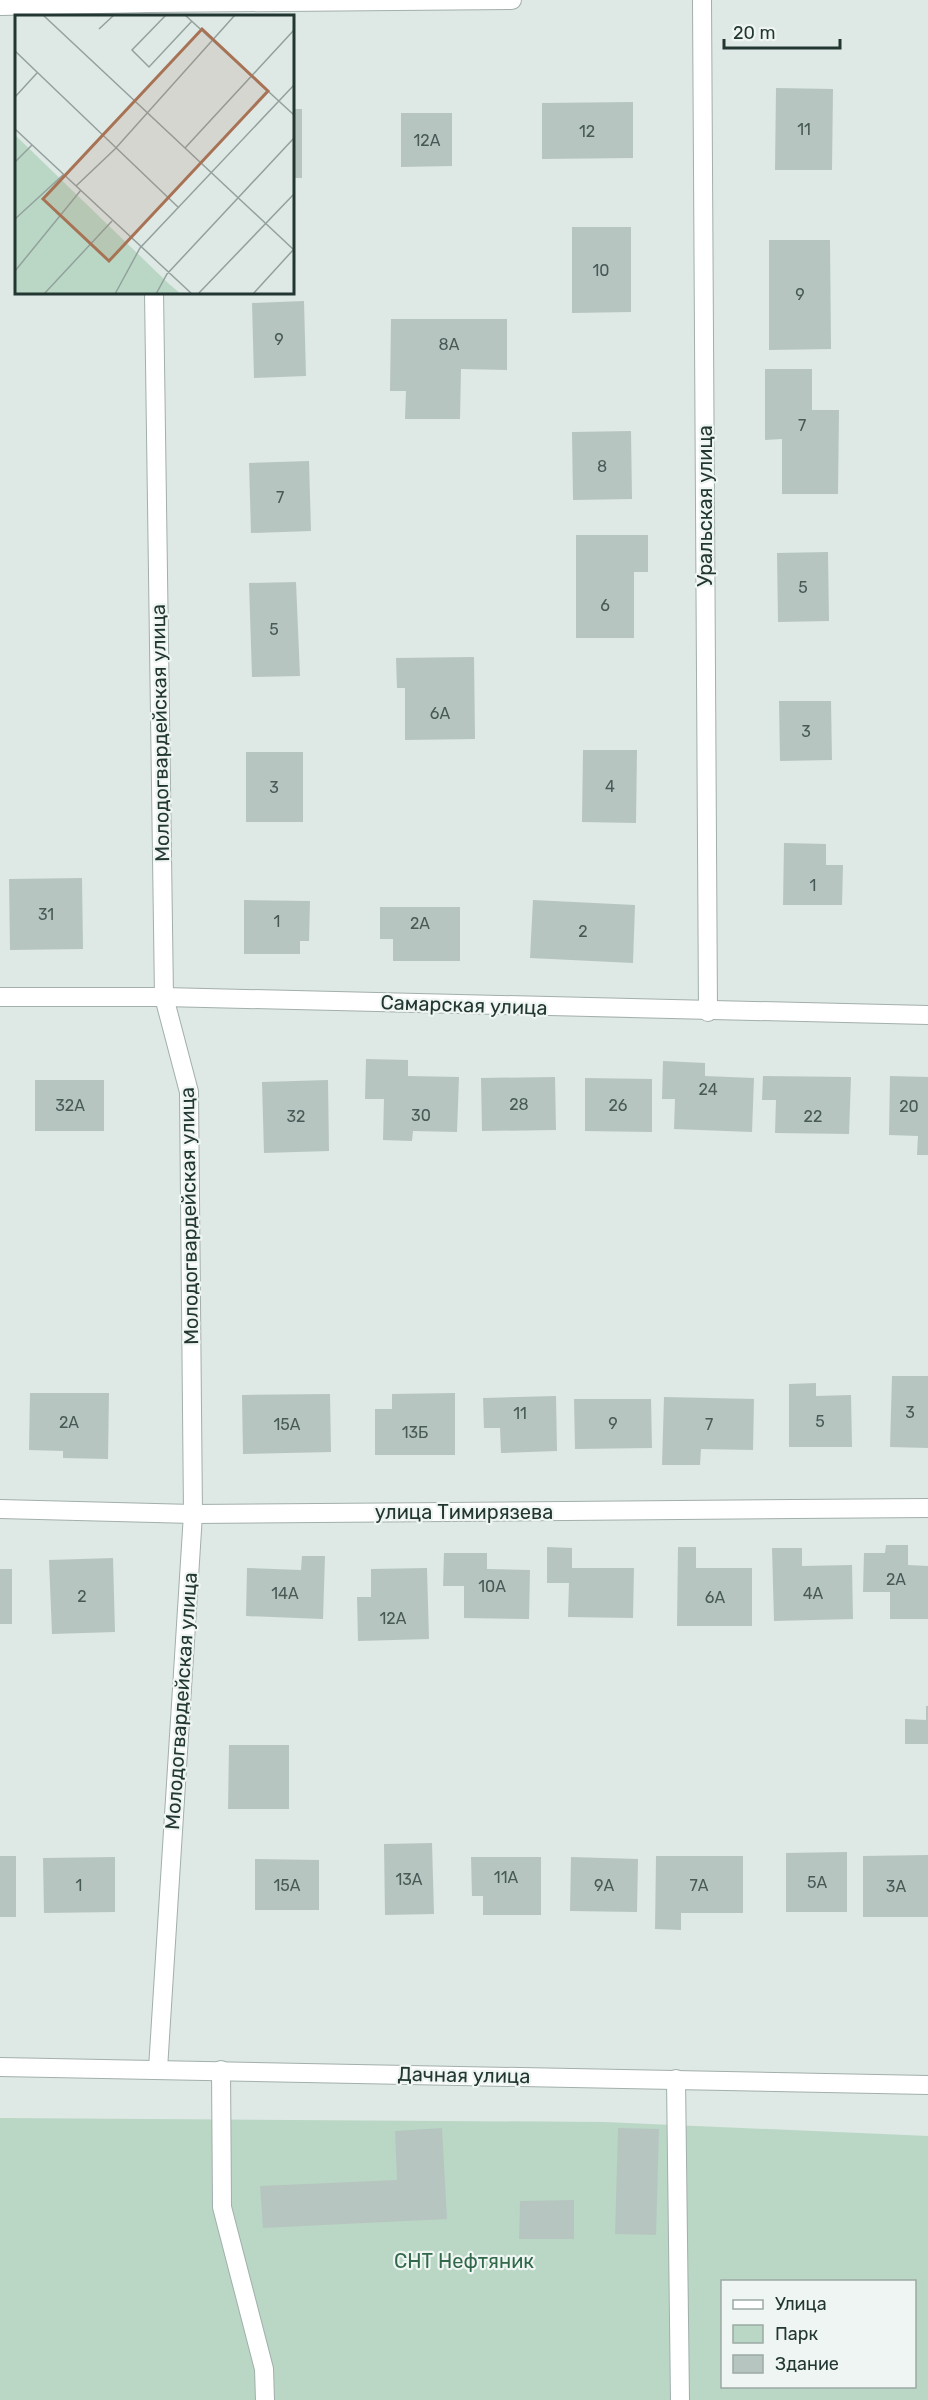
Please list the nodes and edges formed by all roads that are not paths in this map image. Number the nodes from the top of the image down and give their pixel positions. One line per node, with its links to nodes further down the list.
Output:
1 (512, 0): 4 (street)
2 (702, 0): 8 (street, Уральская улица)
3 (0, 6): 4 (street)
4 (150, 6)
5 (154, 294): 7 (street, Молодогвардейская улица)
6 (0, 997): 7 (street, Самарская улица)
7 (164, 997): 8 (street, Самарская улица); 12 (street, Молодогвардейская улица)
8 (708, 1012): 9 (street, Самарская улица)
9 (928, 1016)
10 (928, 1508): 12 (street, улица Тимирязева)
11 (0, 1509): 12 (street, улица Тимирязева)
12 (193, 1514): 14 (street, Молодогвардейская улица)
13 (0, 2067): 14 (street, Дачная улица)
14 (158, 2069): 15 (street, Дачная улица)
15 (221, 2070): 16 (street, Дачная улица); 18 (street)
16 (676, 2079): 17 (street, Дачная улица); 19 (street)
17 (928, 2085)
18 (265, 2400)
19 (680, 2400)

